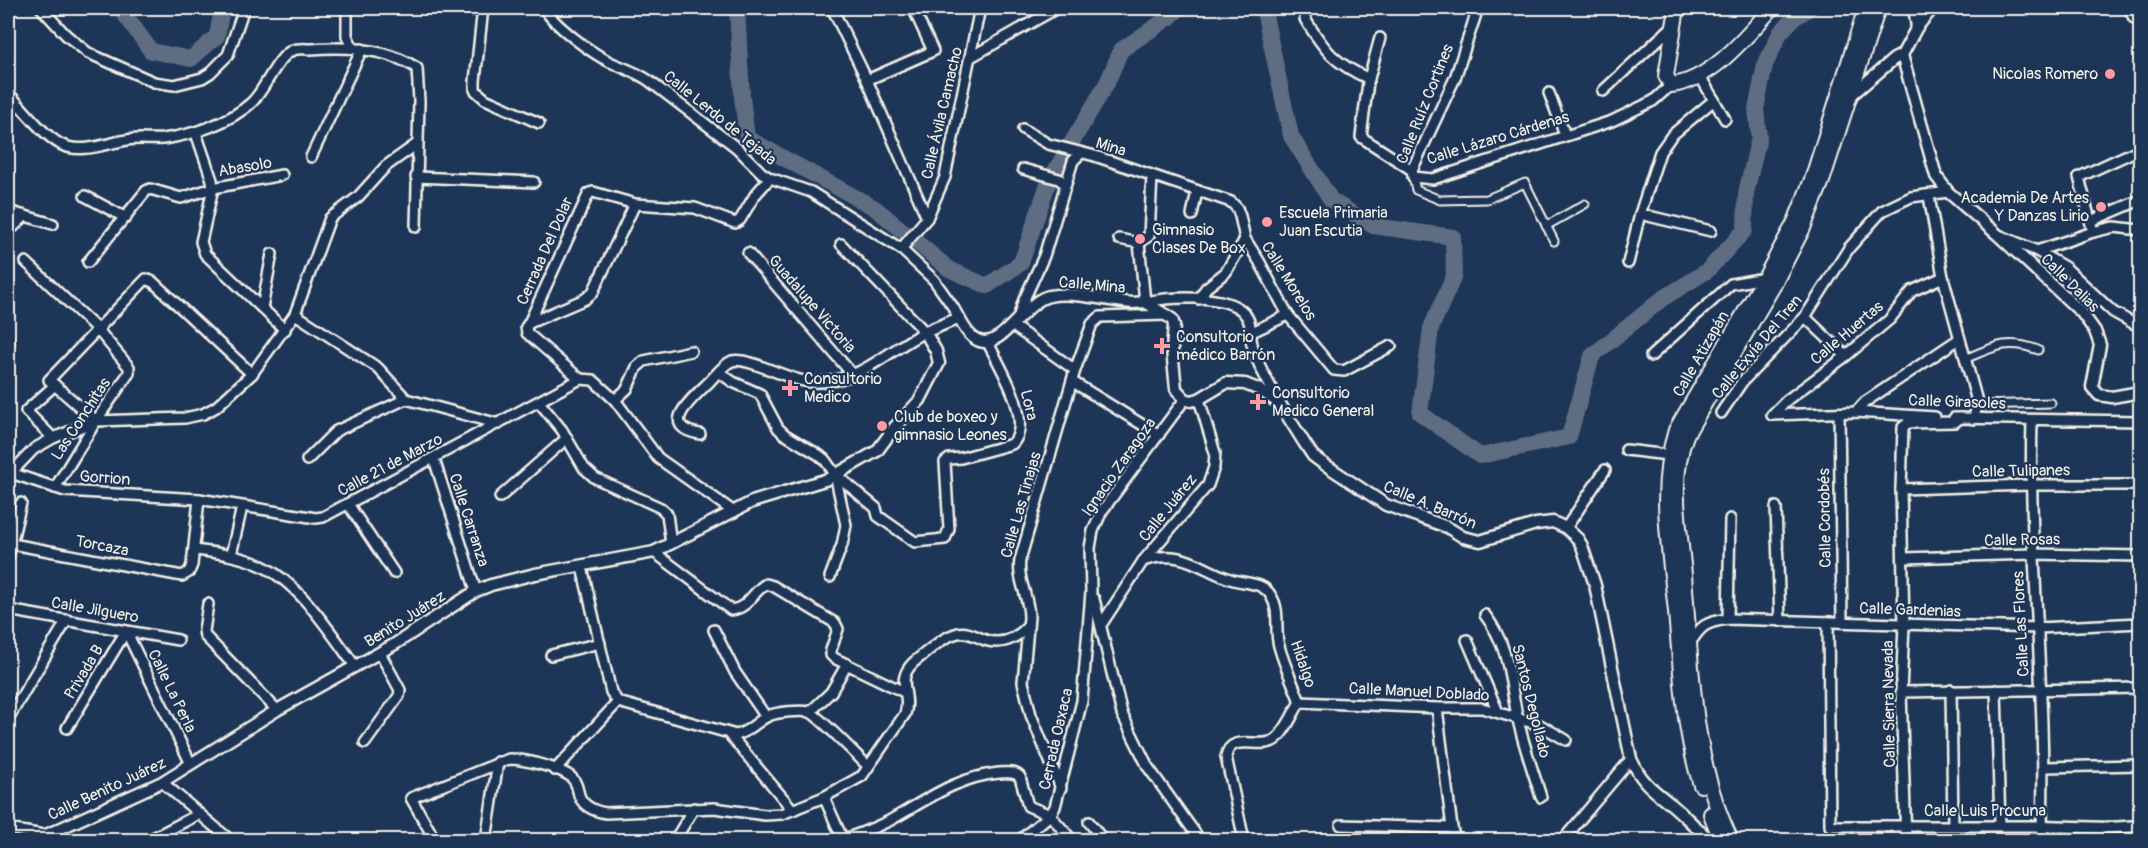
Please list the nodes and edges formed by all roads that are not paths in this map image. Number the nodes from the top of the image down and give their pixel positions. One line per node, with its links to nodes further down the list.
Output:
1 (11, 8): 20 (street)
2 (40, 8): 3 (street)
3 (244, 8)
4 (347, 8): 26 (street)
5 (460, 8): 19 (street)
6 (544, 8): 52 (street, Calle Lerdo de Tejada)
7 (832, 8): 31 (street)
8 (913, 8): 31 (street)
9 (980, 8): 28 (street, Calle Ávila Camacho)
10 (1057, 8): 28 (street)
11 (1478, 8): 48 (street, Calle Ruíz Cortines)
12 (1677, 8): 23 (main road)
13 (1772, 8): 29 (main road, Calle Lázaro Cárdenas)
14 (1866, 8): 36 (main road)
15 (1878, 8): 36 (main road)
16 (1914, 8): 24 (street)
17 (1933, 8): 24 (street)
18 (2129, 8): 22 (street)
19 (482, 10): 39 (street)
20 (8, 12)
21 (1305, 19): 30 (street)
22 (2140, 23)
23 (1674, 26): 32 (main road); 33 (street)
24 (1917, 27): 27 (street)
25 (1380, 38): 30 (street)
26 (358, 48): 41 (street); 43 (street); 46 (street)
27 (1902, 55): 36 (street); 57 (street)
28 (971, 57): 68 (street, Calle Ávila Camacho)
29 (1700, 76): 32 (main road, Calle Lázaro Cárdenas); 37 (street)
30 (1369, 79): 48 (street)
31 (867, 80): 68 (street)
32 (1671, 85): 42 (street, Calle Lázaro Cárdenas)
33 (1603, 91)
34 (8, 93): 41 (street)
35 (1550, 93): 42 (street)
36 (1843, 97): 91 (main road, Calle Atizapán); 198 (main road, Calle Atizapán)
37 (1714, 100): 38 (street); 64 (street)
38 (1725, 119)
39 (539, 123)
40 (1023, 129): 45 (street)
41 (196, 133): 55 (street)
42 (1565, 135): 48 (street, Calle Lázaro Cárdenas)
43 (417, 144): 51 (street); 95 (street)
44 (2140, 149): 69 (street)
45 (1076, 153): 50 (street, Mina); 54 (street, Mina)
46 (311, 158)
47 (1023, 169): 54 (street)
48 (1413, 174): 71 (street, Calle Lázaro Cárdenas)
49 (282, 175): 55 (street, Abasolo)
50 (1152, 176): 56 (street, Mina); 81 (street)
51 (416, 177): 53 (street); 72 (street)
52 (770, 178): 61 (street); 83 (street, Calle Lerdo de Tejada)
53 (534, 182)
54 (1062, 182): 101 (street, Mina)
55 (213, 188): 67 (street, Abasolo); 94 (street)
56 (1197, 191): 65 (street); 79 (street, Mina)
57 (1948, 192): 59 (street, Calle Exvía Del Tren); 77 (street)
58 (85, 196): 67 (street)
59 (1929, 196): 90 (street); 98 (street, Calle Exvía Del Tren)
60 (2140, 200): 69 (street)
61 (635, 204): 100 (street); 100 (street, Cerrada Del Dolar)
62 (1585, 204): 71 (street)
63 (8, 211): 66 (street)
64 (1640, 214): 74 (street); 89 (street)
65 (1192, 215)
66 (25, 216): 70 (street); 75 (street)
67 (126, 218): 88 (street)
68 (927, 218): 83 (street, Calle Ávila Camacho)
69 (2091, 221): 76 (street)
70 (53, 224)
71 (1546, 226): 80 (street, Calle Lázaro Cárdenas)
72 (416, 227)
73 (2140, 230): 76 (street)
74 (1711, 231)
75 (8, 232)
76 (2093, 232): 84 (street)
77 (1998, 235): 84 (street); 122 (street, Calle Dalias)
78 (1119, 239): 81 (street)
79 (1245, 239): 92 (street, Calle Morelos); 97 (street, Calle Morelos)
80 (1554, 241)
81 (1139, 243): 93 (street)
82 (841, 244): 105 (street)
83 (901, 249): 99 (street, Calle Lerdo de Tejada)
84 (2037, 251): 102 (street)
85 (748, 253): 118 (street, Guadalupe Victoria)
86 (272, 254): 94 (street)
87 (26, 262): 103 (street)
88 (88, 262)
89 (1628, 263)
90 (1943, 277): 107 (street); 113 (street, Calle Huertas)
91 (1765, 278): 112 (street); 146 (main road, Calle Atizapán)
92 (1199, 299): 93 (street); 106 (street, Calle A. Barrón)
93 (1145, 302): 96 (street); 101 (street, Calle Mina)
94 (262, 308): 104 (street)
95 (295, 314): 104 (street); 123 (street)
96 (1168, 315): 115 (street, Calle Las Tinajas); 124 (street)
97 (1288, 315): 106 (street); 109 (street, Calle Morelos)
98 (1806, 317): 113 (street); 132 (street, Calle Exvía Del Tren)
99 (959, 318): 105 (street); 108 (street)
100 (529, 323): 119 (street)
101 (1016, 323): 108 (street, Calle Mina); 115 (street)
102 (2140, 327)
103 (98, 330): 117 (street); 120 (street); 138 (street, Las Conchitas)
104 (285, 330): 117 (street)
105 (926, 332): 118 (street); 151 (street)
106 (1250, 333): 128 (street, Calle A. Barrón)
107 (1959, 339): 114 (street); 131 (street)
108 (987, 341): 151 (street, Lora)
109 (1391, 346)
110 (691, 351): 126 (street)
111 (2038, 351): 114 (street)
112 (1651, 356)
113 (1846, 356): 134 (street, Calle Huertas)
114 (1965, 359): 130 (street)
115 (1075, 370): 121 (street, Calle Las Tinajas)
116 (720, 373): 118 (street); 141 (street); 151 (street)
117 (252, 374): 138 (street)
118 (853, 375)
119 (580, 379): 126 (street); 127 (street, Calle 21 de Marzo)
120 (52, 382): 138 (street); 143 (street)
121 (1072, 382): 142 (street); 191 (street, Calle Las Tinajas)
122 (2140, 392)
123 (406, 399): 140 (street); 148 (street)
124 (1185, 399): 125 (street); 142 (street, Ignacio Zaragoza)
125 (1200, 399): 128 (street); 174 (street, Calle Juárez)
126 (615, 400): 162 (street)
127 (539, 402): 140 (street, Calle 21 de Marzo); 144 (street)
128 (1280, 404): 164 (street, Calle A. Barrón)
129 (2051, 404): 130 (street)
130 (1978, 405): 136 (street)
131 (1856, 412): 133 (street, Calle Girasoles); 135 (street, Calle Girasoles)
132 (1720, 413)
133 (1839, 413): 134 (street, Calle Girasoles); 187 (street, Calle Cordobés)
134 (1772, 415)
135 (1960, 418): 136 (street, Calle Girasoles); 155 (street, Calle Sierra Nevada)
136 (1973, 419): 137 (street, Calle Girasoles)
137 (2032, 420): 139 (street, Calle Girasoles); 152 (street, Calle Las Flores)
138 (96, 421): 143 (street); 154 (street, Las Conchitas)
139 (2140, 421)
140 (499, 424): 147 (street, Calle 21 de Marzo)
141 (700, 434)
142 (1159, 435): 179 (street, Ignacio Zaragoza)
143 (53, 438): 150 (street)
144 (567, 438): 156 (street); 166 (street)
145 (1626, 450): 146 (street)
146 (1668, 455): 198 (main road, Calle Atizapán)
147 (434, 459): 159 (street, Calle 21 de Marzo); 178 (street, Calle Carranza)
148 (307, 460)
149 (1605, 470): 164 (street)
150 (9, 472): 154 (street, Gorrion)
151 (835, 474): 162 (street); 177 (street)
152 (2030, 484): 153 (street, Calle Tulipanes); 155 (street, Calle Tulipanes); 169 (street, Calle Las Flores)
153 (2140, 485)
154 (55, 488): 157 (street, Gorrion)
155 (1902, 489): 173 (street, Calle Sierra Nevada)
156 (500, 497)
157 (199, 499): 160 (street, Calle 21 de Marzo); 167 (street)
158 (21, 503): 165 (street)
159 (348, 504): 160 (street, Calle 21 de Marzo); 176 (street)
160 (242, 507): 170 (street)
161 (1776, 507): 185 (street)
162 (734, 512): 166 (street)
163 (1730, 519): 183 (street)
164 (1566, 528): 222 (street)
165 (12, 544): 167 (street, Torcaza); 172 (street)
166 (671, 544): 168 (street)
167 (195, 550): 170 (street)
168 (654, 552): 175 (street, Benito Juárez); 201 (street)
169 (2032, 554): 171 (street, Calle Rosas); 173 (street, Calle Rosas); 192 (street, Calle Las Flores)
170 (231, 555): 202 (street)
171 (2140, 556)
172 (8, 557)
173 (1904, 558): 190 (street, Calle Sierra Nevada)
174 (1143, 561): 189 (street, Calle Juárez); 210 (street, Hidalgo)
175 (582, 567): 178 (street, Benito Juárez); 197 (street)
176 (394, 573)
177 (830, 577)
178 (476, 591): 199 (street, Benito Juárez)
179 (1091, 592): 189 (street); 230 (street, Cerrada Oaxaca)
180 (208, 604): 212 (street)
181 (8, 610): 184 (street, Calle Jilguero)
182 (1485, 615): 217 (street, Santos Degollado)
183 (1728, 619): 185 (street, Calle Gardenias); 198 (street, Calle Gardenias)
184 (67, 620): 194 (street, Calle Jilguero); 216 (street)
185 (1780, 621): 186 (street, Calle Gardenias)
186 (1828, 622): 187 (street, Calle Gardenias); 241 (street, Calle Luis Procuna)
187 (1842, 622): 190 (street, Calle Gardenias)
188 (2140, 623): 192 (street, Calle Gardenias)
189 (1101, 625): 257 (street)
190 (1904, 625): 192 (street, Calle Gardenias); 208 (street, Calle Sierra Nevada)
191 (1028, 626): 207 (street); 230 (street, Calle Las Tinajas)
192 (2038, 628): 204 (street, Calle Las Flores)
193 (714, 630): 215 (street)
194 (126, 632): 195 (street, Calle Jilguero); 218 (street, Privada B); 224 (street, Calle La Perla)
195 (178, 640)
196 (1467, 640): 214 (street)
197 (600, 643): 200 (street); 209 (street)
198 (1684, 644): 247 (main road)
199 (380, 653): 202 (street, Benito Juárez); 221 (street)
200 (551, 655)
201 (847, 664): 207 (street); 213 (street)
202 (355, 666): 212 (street, Benito Juárez)
203 (2140, 688): 204 (street)
204 (2040, 689): 206 (street); 227 (street, Calle Las Flores)
205 (1951, 690): 206 (street); 208 (street); 239 (street)
206 (1996, 690): 240 (street)
207 (904, 692): 226 (street)
208 (1901, 692): 241 (street, Calle Sierra Nevada)
209 (618, 702): 219 (street); 228 (street)
210 (1300, 702): 211 (street, Calle Manuel Doblado); 258 (street)
211 (1437, 708): 214 (street, Calle Manuel Doblado); 244 (street)
212 (277, 710): 224 (street, Benito Juárez)
213 (810, 712): 215 (street); 226 (street)
214 (1498, 712): 217 (street, Calle Manuel Doblado)
215 (766, 717): 219 (street)
216 (8, 719)
217 (1518, 719): 220 (street, Calle Manuel Doblado); 231 (street, Santos Degollado)
218 (67, 728)
219 (729, 734): 234 (street)
220 (1566, 740)
221 (365, 742)
222 (1631, 759): 247 (street); 260 (street)
223 (498, 762): 228 (street); 250 (street); 251 (street)
224 (192, 764): 229 (street, Calle Benito Juárez)
225 (2140, 765): 227 (street)
226 (868, 766): 232 (street)
227 (2044, 767): 242 (street, Calle Las Flores)
228 (555, 770): 233 (street)
229 (162, 782): 235 (street); 246 (street, Calle Benito Juárez)
230 (1061, 788): 236 (street, Cerrada Oaxaca)
231 (1541, 796)
232 (824, 797): 234 (street); 253 (street)
233 (694, 808): 234 (street); 252 (street)
234 (793, 810)
235 (199, 814): 248 (street); 249 (street)
236 (1050, 815): 253 (street); 254 (street, Cerrada Oaxaca); 255 (street)
237 (1089, 822): 256 (street)
238 (1341, 825): 244 (street)
239 (1953, 825): 240 (street, Calle Luis Procuna); 241 (street, Calle Luis Procuna)
240 (2000, 825): 242 (street, Calle Luis Procuna)
241 (1906, 826): 261 (street, Calle Sierra Nevada)
242 (2042, 826): 243 (street, Calle Luis Procuna); 262 (street)
243 (2140, 826)
244 (1452, 828): 259 (street)
245 (8, 829): 246 (street)
246 (40, 838)
247 (1716, 839)
248 (149, 840)
249 (230, 840)
250 (435, 840)
251 (486, 840)
252 (675, 840)
253 (842, 840)
254 (1020, 840)
255 (1072, 840)
256 (1103, 840)
257 (1200, 840)
258 (1244, 840)
259 (1455, 840)
260 (1563, 840)
261 (1906, 840)
262 (2042, 840)

